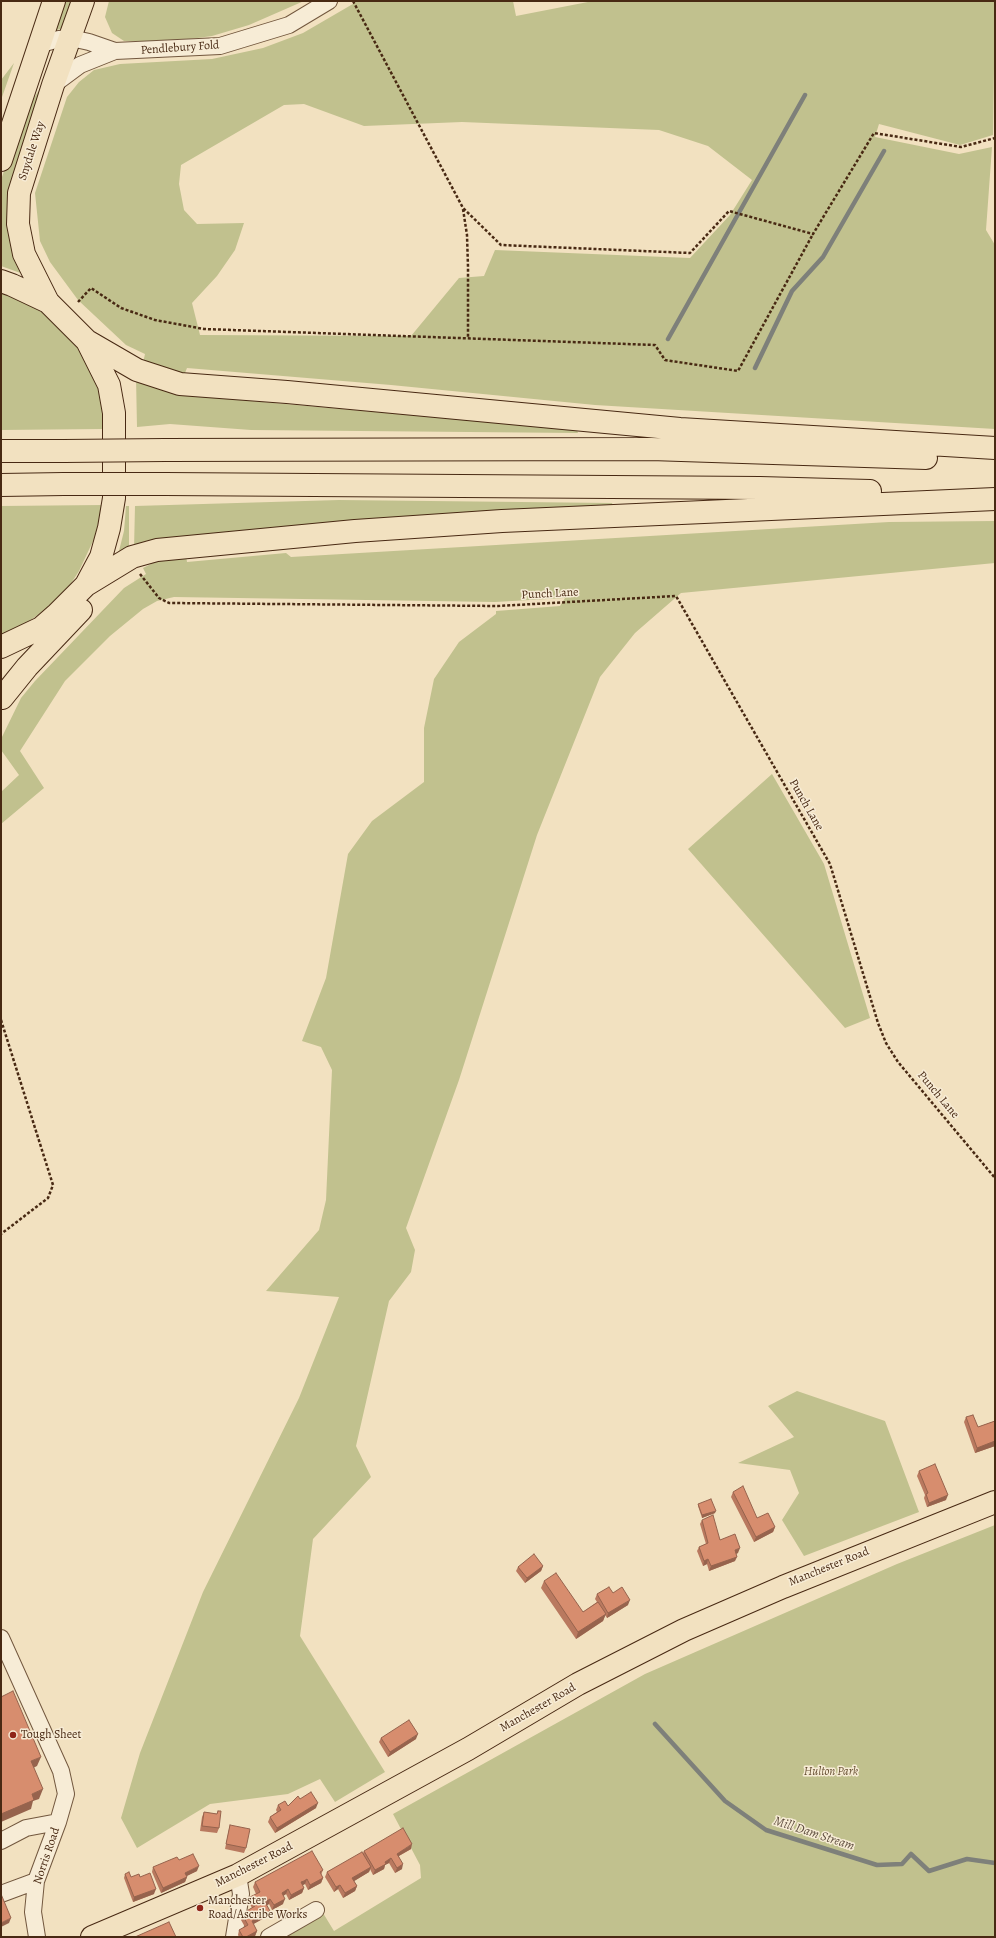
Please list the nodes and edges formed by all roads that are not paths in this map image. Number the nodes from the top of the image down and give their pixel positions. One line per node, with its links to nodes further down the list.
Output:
1 (54, 1): 5 (highway)
2 (83, 1): 4 (highway, Snydale Way)
3 (329, 1): 6 (street, Pendlebury Fold)
4 (71, 38): 5 (street); 6 (street); 7 (highway, Snydale Way)
5 (40, 44): 8 (highway)
6 (114, 52): 7 (street, Pendlebury Fold)
7 (53, 84): 10 (highway, Snydale Way)
8 (1, 160)
9 (1, 281): 10 (highway)
10 (48, 302): 11 (highway)
11 (87, 341): 12 (highway); 19 (highway)
12 (995, 448)
13 (1, 451): 14 (highway, bridge)
14 (995, 460)
15 (1, 485): 16 (highway, bridge)
16 (995, 494)
17 (995, 499): 18 (highway)
18 (177, 550): 19 (highway); 22 (highway)
19 (86, 585): 20 (highway)
20 (41, 628): 21 (highway); 22 (highway)
21 (1, 647)
22 (1, 699)
23 (995, 1502): 27 (highway, Manchester Road)
24 (1, 1638): 25 (street, Norris Road)
25 (58, 1822): 26 (street); 28 (street, Norris Road)
26 (1, 1840)
27 (238, 1875): 31 (highway, Manchester Road); 33 (street)
28 (36, 1881): 29 (street); 32 (street, Norris Road)
29 (1, 1894)
30 (316, 1910): 34 (street)
31 (103, 1935)
32 (37, 1937)
33 (234, 1937)
34 (269, 1937)

